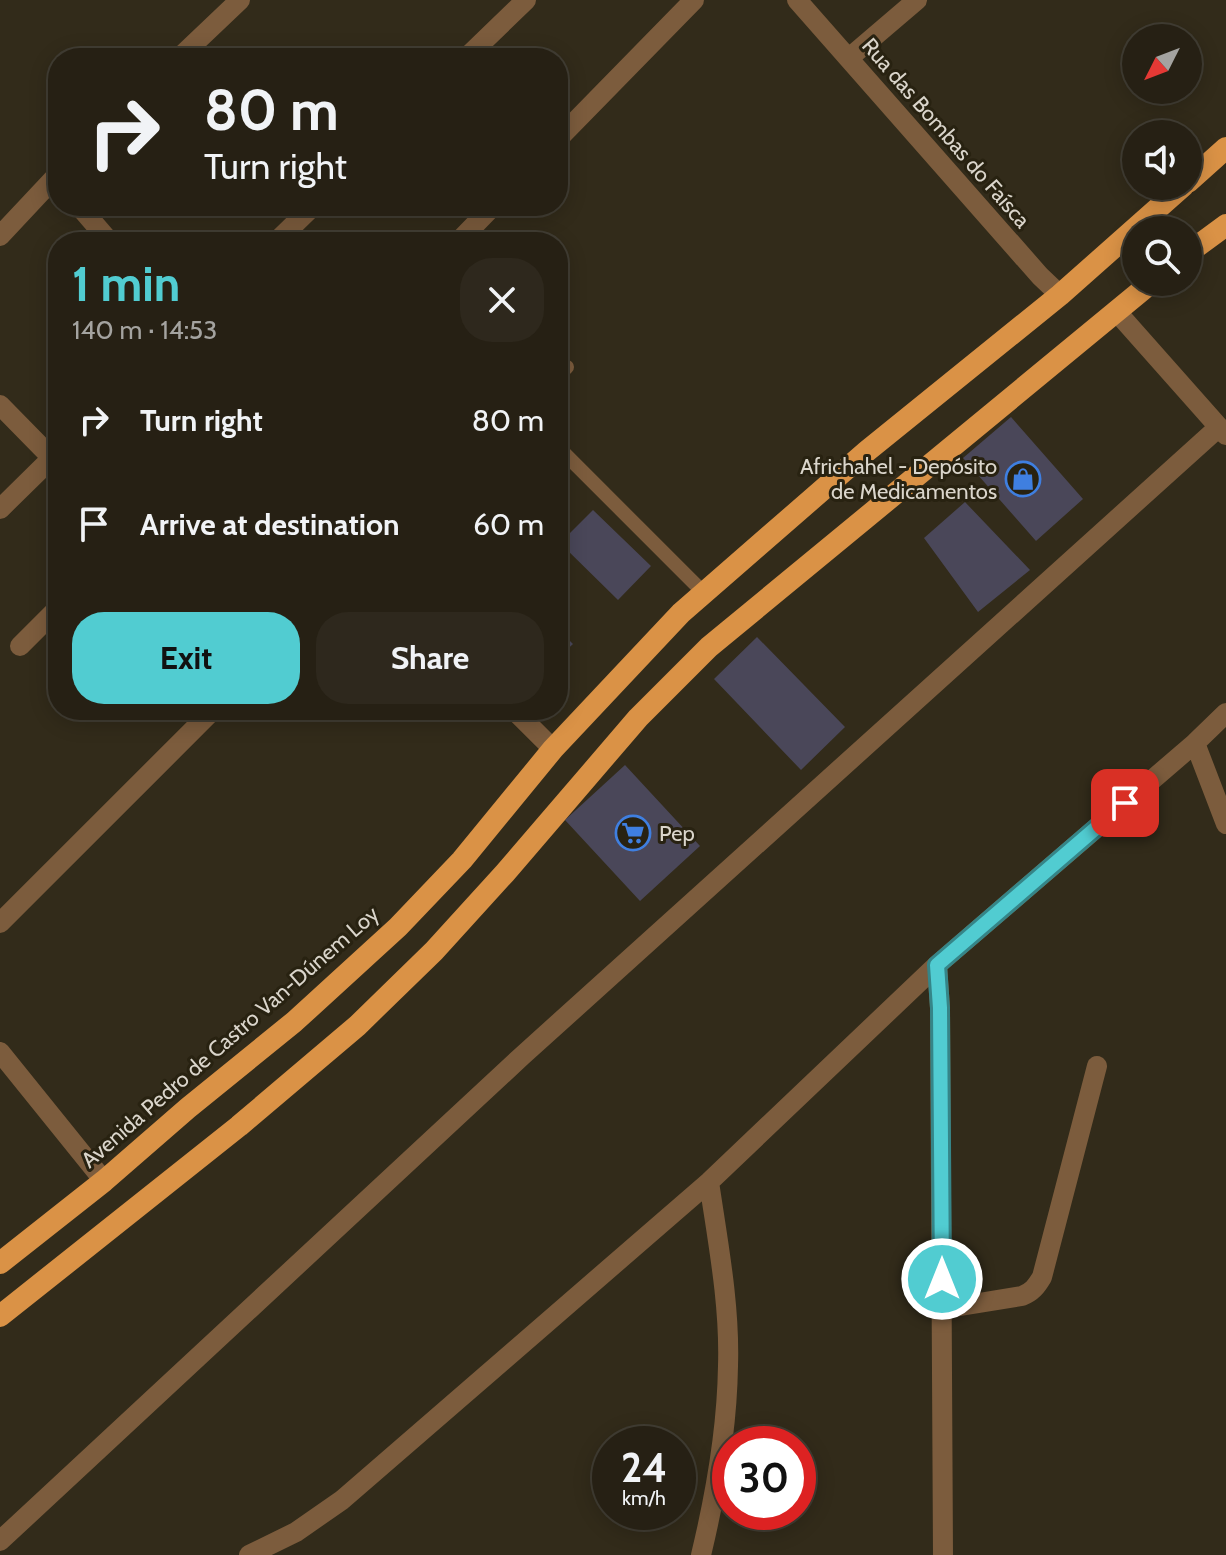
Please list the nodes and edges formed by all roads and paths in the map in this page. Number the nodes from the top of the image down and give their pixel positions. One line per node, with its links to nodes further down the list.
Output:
1 (240, 0): 6 (street)
2 (526, 0): 7 (street)
3 (694, 0): 9 (street)
4 (797, 0): 8 (street, Rua das Bombas do Faísca)
5 (917, 0): 8 (street)
6 (190, 48)
7 (476, 48)
8 (849, 58): 23 (street, Rua das Bombas do Faísca)
9 (568, 129)
10 (1226, 148): 11 (highway)
11 (1202, 169)
12 (48, 187): 21 (street)
13 (1167, 200): 23 (highway, Avenida Pedro de Castro Van-Dúnem Loy)
14 (88, 216): 18 (street)
15 (303, 216): 19 (street)
16 (483, 216): 20 (street)
17 (1226, 225): 22 (highway)
18 (101, 232)
19 (286, 232)
20 (468, 232)
21 (0, 236)
22 (1202, 243)
23 (1060, 295): 32 (highway, Avenida Pedro de Castro Van-Dúnem Loy)
24 (1135, 296): 25 (highway)
25 (1116, 311): 27 (street); 49 (highway)
26 (0, 405): 28 (street)
27 (1222, 431): 50 (street)
28 (48, 449)
29 (568, 457): 32 (lane)
30 (48, 462): 31 (street)
31 (0, 509)
32 (704, 593): 39 (highway, Avenida Pedro de Castro Van-Dúnem Loy)
33 (48, 618): 34 (street)
34 (20, 646)
35 (1226, 713): 38 (street)
36 (203, 720): 41 (street)
37 (524, 720): 39 (street)
38 (1195, 743): 40 (street); 42 (street)
39 (553, 749): 45 (highway, Avenida Pedro de Castro Van-Dúnem Loy)
40 (1226, 824)
41 (0, 923)
42 (937, 965): 46 (street); 48 (street)
43 (0, 1052): 45 (street)
44 (1097, 1066): 48 (street)
45 (104, 1181): 47 (highway, Avenida Pedro de Castro Van-Dúnem Loy)
46 (709, 1182): 51 (street); 52 (street)
47 (0, 1263)
48 (942, 1309): 53 (street)
49 (0, 1316)
50 (0, 1541)
51 (249, 1555)
52 (701, 1555)
53 (943, 1555)

